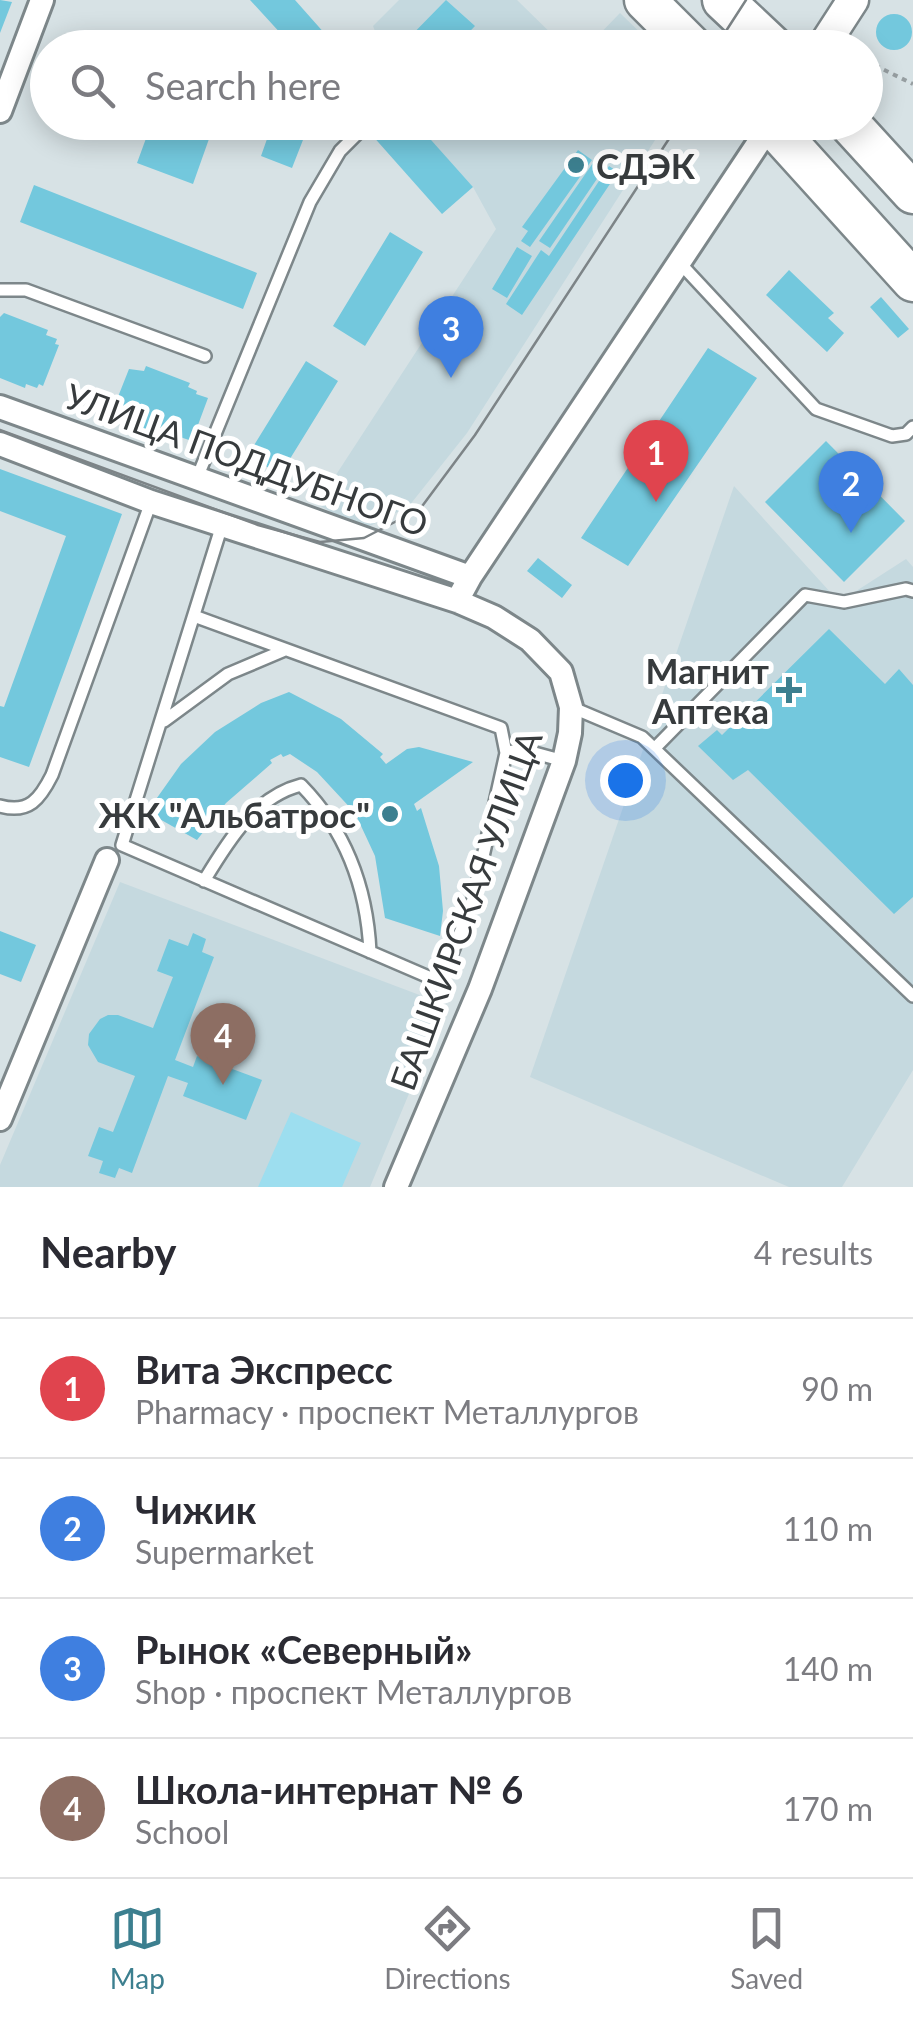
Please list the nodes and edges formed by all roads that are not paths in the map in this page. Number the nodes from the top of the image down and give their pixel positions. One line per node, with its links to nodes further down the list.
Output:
1 (42, 0): 8 (street)
2 (645, 0): 5 (highway)
3 (723, 0): 6 (highway)
4 (853, 0): 7 (main road)
5 (675, 30)
6 (755, 30)
7 (834, 30)
8 (7, 72): 9 (street)
9 (0, 111)
10 (351, 140): 22 (lane)
11 (760, 140): 15 (street)
12 (786, 140): 16 (highway)
13 (864, 140): 14 (highway)
14 (913, 193)
15 (678, 261): 20 (lane); 26 (street)
16 (913, 281)
17 (0, 290): 18 (lane)
18 (204, 356)
19 (0, 407): 22 (street, УЛИЦА ПОДДУБНОГО)
20 (913, 428)
21 (0, 444): 23 (street, УЛИЦА ПОДДУБНОГО)
22 (197, 478): 26 (street, УЛИЦА ПОДДУБНОГО)
23 (151, 502): 24 (street, УЛИЦА ПОДДУБНОГО); 36 (lane)
24 (222, 524): 25 (street, УЛИЦА ПОДДУБНОГО); 29 (lane)
25 (275, 540): 28 (street, БАШКИРСКАЯ УЛИЦА)
26 (470, 576): 28 (street)
27 (913, 591): 33 (lane)
28 (457, 601): 31 (street, БАШКИРСКАЯ УЛИЦА)
29 (194, 616): 30 (lane); 32 (lane)
30 (285, 650): 32 (lane); 34 (lane)
31 (571, 706): 33 (lane); 35 (street, БАШКИРСКАЯ УЛИЦА)
32 (160, 724): 38 (lane)
33 (655, 748): 40 (lane)
34 (506, 753): 35 (lane); 39 (lane)
35 (564, 762): 42 (street, БАШКИРСКАЯ УЛИЦА)
36 (0, 806)
37 (106, 860): 41 (street)
38 (204, 881): 39 (lane); 39 (lane)
39 (370, 952)
40 (913, 996)
41 (0, 1119)
42 (396, 1187)

